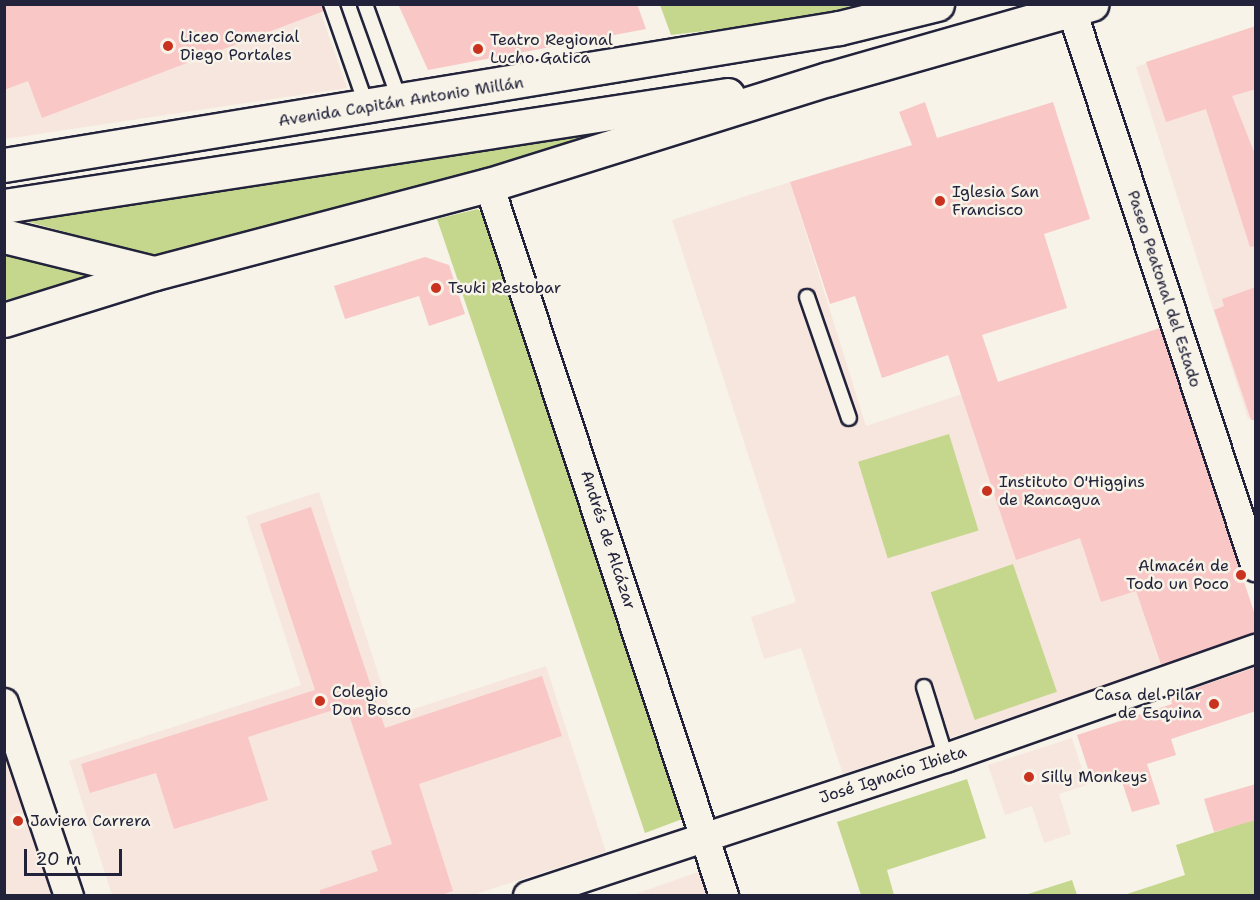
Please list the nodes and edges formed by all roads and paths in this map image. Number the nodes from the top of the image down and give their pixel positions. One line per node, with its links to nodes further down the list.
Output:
1 (331, 4): 7 (lane)
2 (365, 4): 6 (lane)
3 (937, 4): 6 (main road, Avenida Capitán Antonio Millán)
4 (1071, 9): 5 (main road); 16 (street, Paseo Peatonal del Estado)
5 (828, 80): 9 (main road); 10 (main road)
6 (401, 103): 7 (main road, Avenida Capitán Antonio Millán)
7 (368, 108): 8 (main road, Avenida Capitán Antonio Millán)
8 (4, 165)
9 (489, 185): 12 (main road); 21 (street, Andrés de Alcázar)
10 (4, 206)
11 (4, 236): 12 (main road)
12 (155, 273): 14 (main road)
13 (807, 297): 15 (lane)
14 (4, 320)
15 (849, 418)
16 (1256, 567)
17 (1256, 649): 20 (street, José Ignacio Ibieta)
18 (924, 687): 20 (lane)
19 (4, 703): 22 (street)
20 (946, 758): 21 (street, José Ignacio Ibieta)
21 (706, 837): 23 (street, José Ignacio Ibieta); 24 (street, Andrés de Alcázar)
22 (69, 896)
23 (528, 896)
24 (724, 896)

